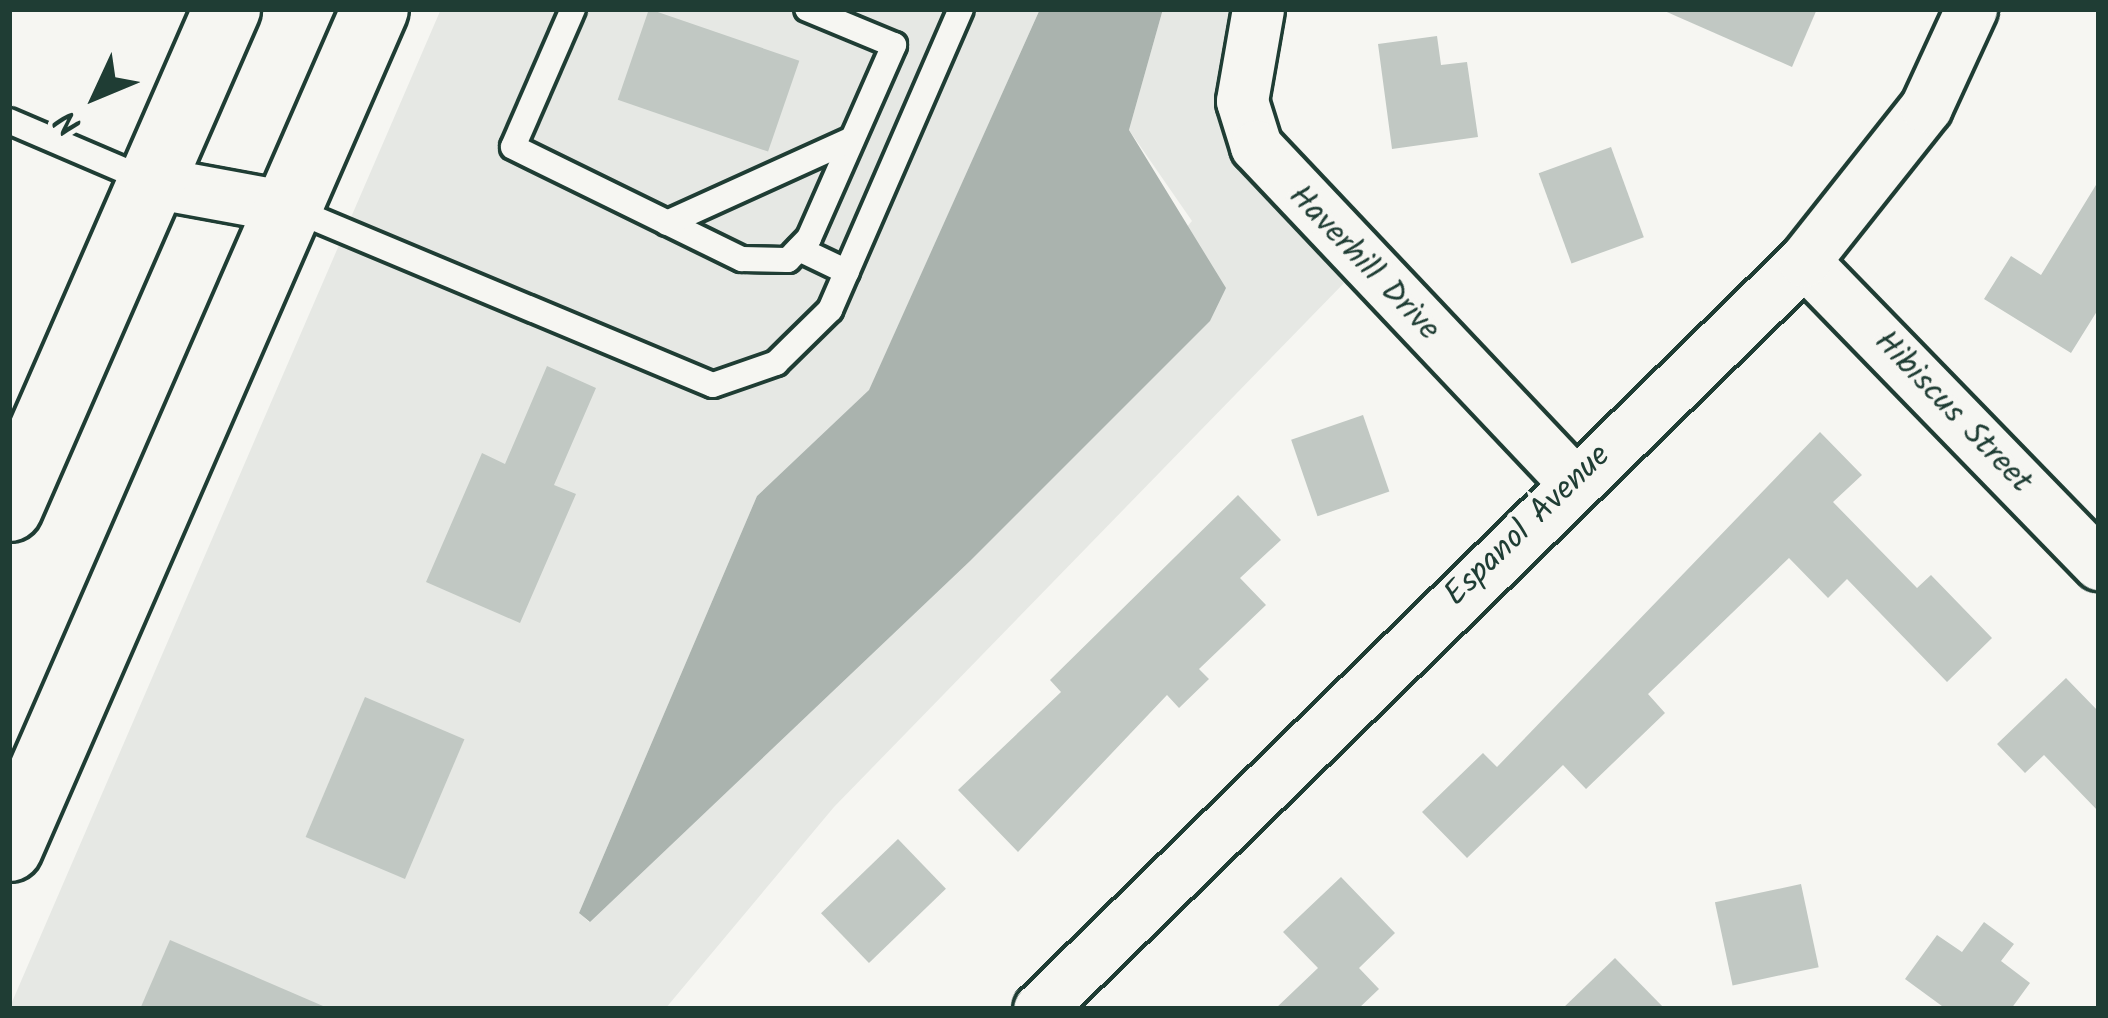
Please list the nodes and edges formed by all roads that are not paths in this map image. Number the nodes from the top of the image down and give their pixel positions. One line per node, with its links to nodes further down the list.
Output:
1 (227, 9): 10 (main road)
2 (375, 9): 11 (main road)
3 (573, 9): 12 (lane)
4 (807, 9): 9 (lane)
5 (961, 9): 15 (lane)
6 (1258, 9): 16 (street, Haverhill Drive)
7 (1971, 9): 14 (street, Espanol Avenue)
8 (9, 121): 10 (lane)
9 (852, 139): 12 (lane); 13 (lane)
10 (152, 182): 11 (street); 17 (main road)
11 (288, 207): 15 (lane); 19 (main road)
12 (668, 223): 13 (lane)
13 (799, 249): 15 (lane)
14 (1804, 261): 16 (street, Espanol Avenue); 18 (street, Hibiscus Street)
15 (847, 272)
16 (1573, 481): 20 (street, Espanol Avenue)
17 (9, 508)
18 (2099, 564)
19 (9, 848)
20 (1039, 1009)

